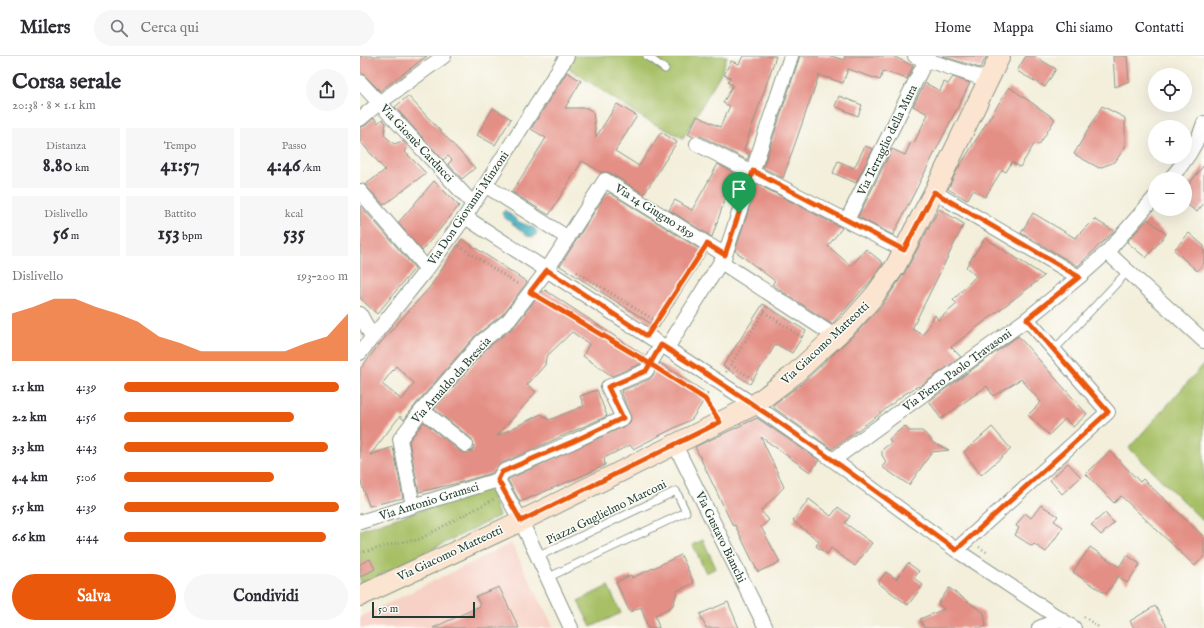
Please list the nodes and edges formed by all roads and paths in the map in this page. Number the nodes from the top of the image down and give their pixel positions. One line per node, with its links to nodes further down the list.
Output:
1 (444, 56): 10 (street)
2 (567, 56): 18 (street, Via Don Giovanni Minzoni)
3 (647, 56): 7 (lane)
4 (791, 56): 15 (street)
5 (1000, 56): 8 (street, Via Giacomo Matteotti)
6 (921, 58): 8 (street); 24 (street, Via Terraglio della Mura)
7 (665, 69)
8 (988, 80): 20 (street, Via Giacomo Matteotti)
9 (360, 82): 10 (street, Via Giosuè Carducci)
10 (379, 103): 11 (street); 21 (street, Via Giosuè Carducci)
11 (360, 119)
12 (1204, 123): 13 (street)
13 (1201, 140): 16 (street)
14 (698, 144): 15 (street)
15 (753, 171): 24 (street); 31 (street)
16 (1176, 172)
17 (604, 180): 25 (street, Via Arnaldo da Brescia); 27 (street, Via 14 Giugno 1859)
18 (485, 185): 21 (street, Via Don Giovanni Minzoni); 25 (street)
19 (360, 191): 32 (street)
20 (934, 192): 28 (street, Via Giacomo Matteotti); 35 (street)
21 (473, 204): 23 (street, Via Don Giovanni Minzoni)
22 (1148, 205): 29 (street, Via Pietro Paolo Travasoni)
23 (465, 217): 26 (street, Via Don Giovanni Minzoni); 33 (street)
24 (847, 220): 28 (street)
25 (568, 238): 30 (street, Via Arnaldo da Brescia)
26 (448, 240): 32 (street, Via Don Giovanni Minzoni); 36 (path)
27 (707, 244): 31 (street, Via 14 Giugno 1859); 41 (path)
28 (904, 250): 43 (street, Via Giacomo Matteotti)
29 (1107, 252): 34 (street); 35 (street, Via Pietro Paolo Travasoni)
30 (555, 258): 33 (street, Via Arnaldo da Brescia); 41 (path)
31 (723, 258): 37 (street, Via 14 Giugno 1859); 47 (street)
32 (428, 269): 45 (street, Via Don Giovanni Minzoni)
33 (547, 270): 36 (street, Via Arnaldo da Brescia); 42 (street)
34 (1128, 271): 46 (street); 48 (lane)
35 (1079, 277): 40 (street, Via Pietro Paolo Travasoni)
36 (530, 292): 50 (path); 56 (street, Via Arnaldo da Brescia)
37 (774, 297): 38 (path); 43 (street, Via 14 Giugno 1859)
38 (764, 312): 44 (path); 51 (path)
39 (360, 314): 45 (street)
40 (1027, 319): 48 (street); 60 (street, Via Pietro Paolo Travasoni)
41 (656, 321): 42 (path)
42 (647, 336): 47 (street)
43 (836, 336): 55 (street, Via Giacomo Matteotti)
44 (802, 337)
45 (372, 338): 49 (street, Via Don Giovanni Minzoni)
46 (1204, 341)
47 (664, 347): 54 (street); 61 (street)
48 (1054, 350): 66 (street)
49 (360, 353)
50 (644, 360)
51 (731, 364): 53 (path); 54 (path)
52 (656, 368): 57 (path)
53 (753, 379)
54 (719, 382): 55 (street)
55 (754, 405): 57 (street, Via Giacomo Matteotti); 60 (street)
56 (422, 410): 58 (street); 63 (street, Via Arnaldo da Brescia)
57 (720, 422): 59 (street, Via Giacomo Matteotti)
58 (466, 445)
59 (675, 445): 64 (street, Via Giacomo Matteotti); 73 (street, Via Gustavo Bianchi)
60 (834, 460): 66 (street)
61 (498, 480): 62 (street); 63 (street, Via Antonio Gramsci)
62 (506, 493): 64 (street); 67 (path)
63 (413, 506): 65 (street, Via Antonio Gramsci)
64 (521, 521): 68 (street); 70 (street, Via Giacomo Matteotti)
65 (360, 522)
66 (956, 550): 71 (street)
67 (360, 552)
68 (537, 557): 69 (street); 69 (lane, Piazza Guglielmo Marconi)
69 (547, 578): 72 (street)
70 (360, 596)
71 (1060, 619): 74 (street); 75 (street)
72 (571, 628)
73 (766, 628)
74 (1040, 628)
75 (1074, 628)

